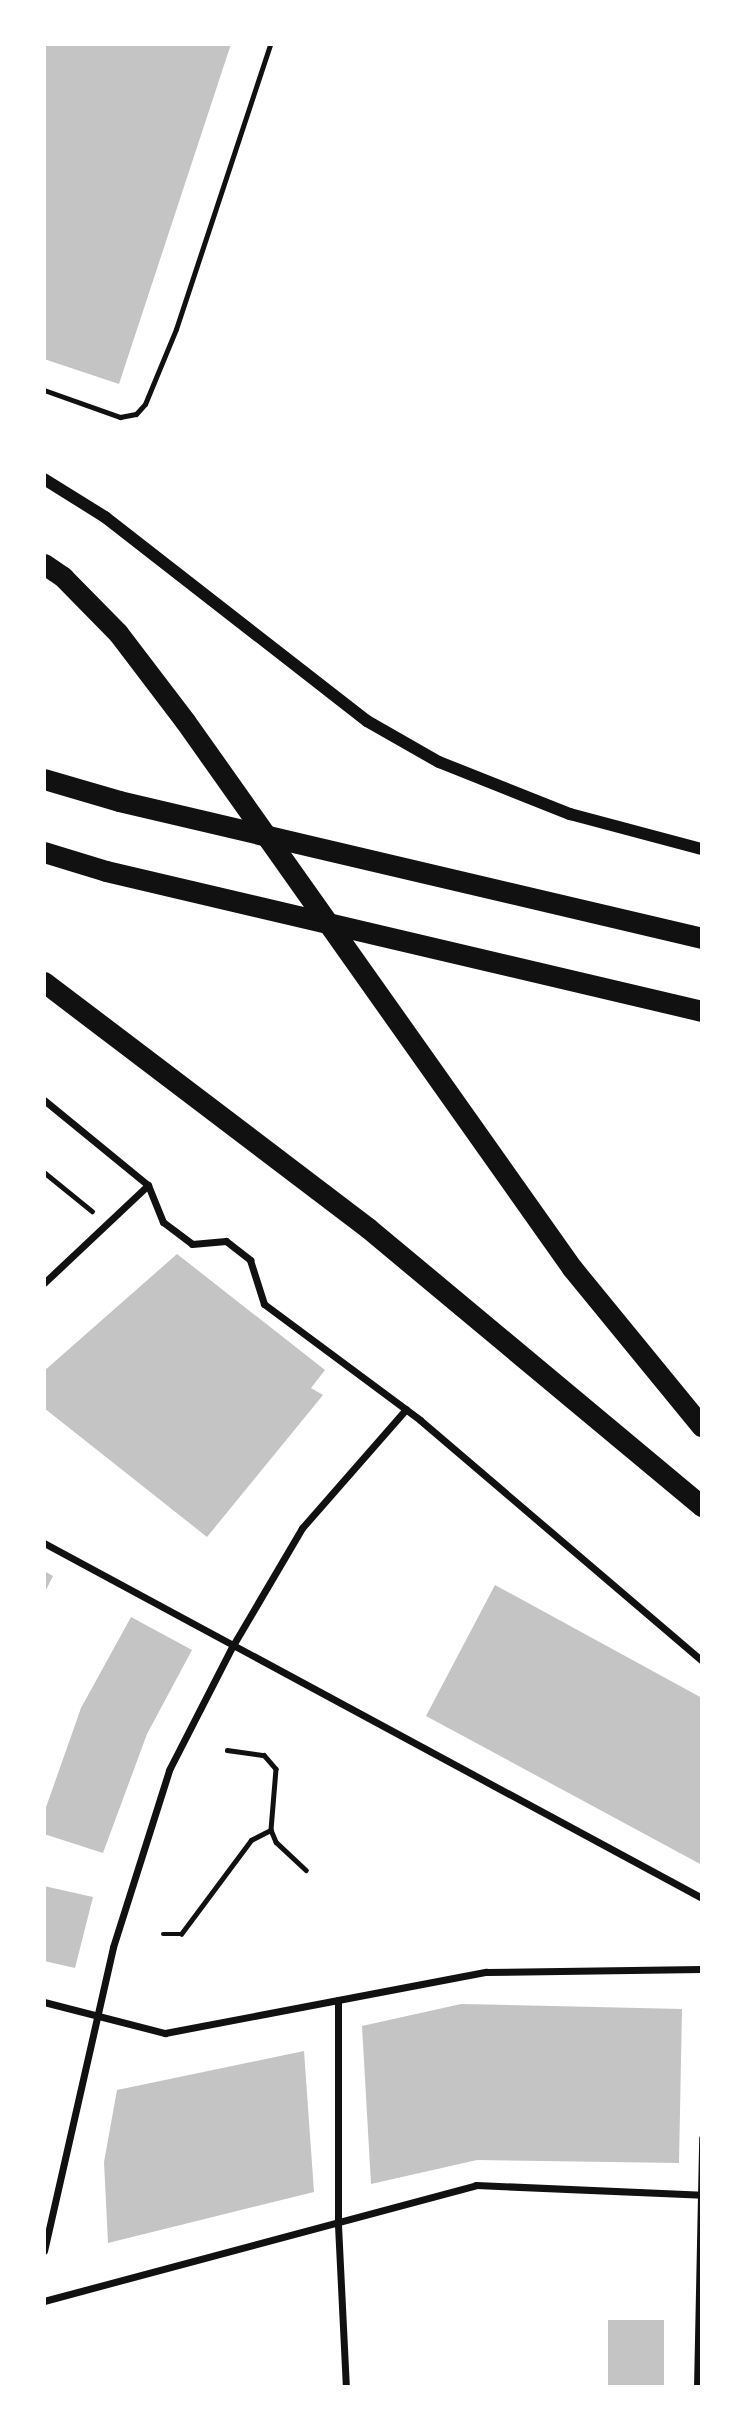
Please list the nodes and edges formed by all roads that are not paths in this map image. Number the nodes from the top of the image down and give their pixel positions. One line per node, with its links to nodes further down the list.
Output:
1 (270, 44): 2 (lane)
2 (44, 390)
3 (44, 479): 6 (street)
4 (44, 564): 15 (highway)
5 (44, 779): 8 (highway)
6 (702, 849)
7 (44, 852): 10 (highway)
8 (702, 938)
9 (44, 982): 16 (highway)
10 (702, 1012)
11 (44, 1100): 12 (street)
12 (148, 1185): 13 (street); 14 (street)
13 (44, 1283)
14 (406, 1409): 18 (street); 19 (street)
15 (702, 1427)
16 (702, 1506)
17 (44, 1543): 18 (street)
18 (232, 1647): 20 (street); 24 (street)
19 (702, 1661)
20 (702, 1898)
21 (702, 1969): 22 (street)
22 (338, 2000): 24 (street); 27 (street)
23 (44, 2002): 24 (street)
24 (97, 2016): 28 (street)
25 (702, 2138): 26 (street)
26 (702, 2195): 27 (street); 31 (street)
27 (338, 2225): 29 (street); 30 (street)
28 (44, 2251)
29 (44, 2301)
30 (346, 2387)
31 (697, 2387)

